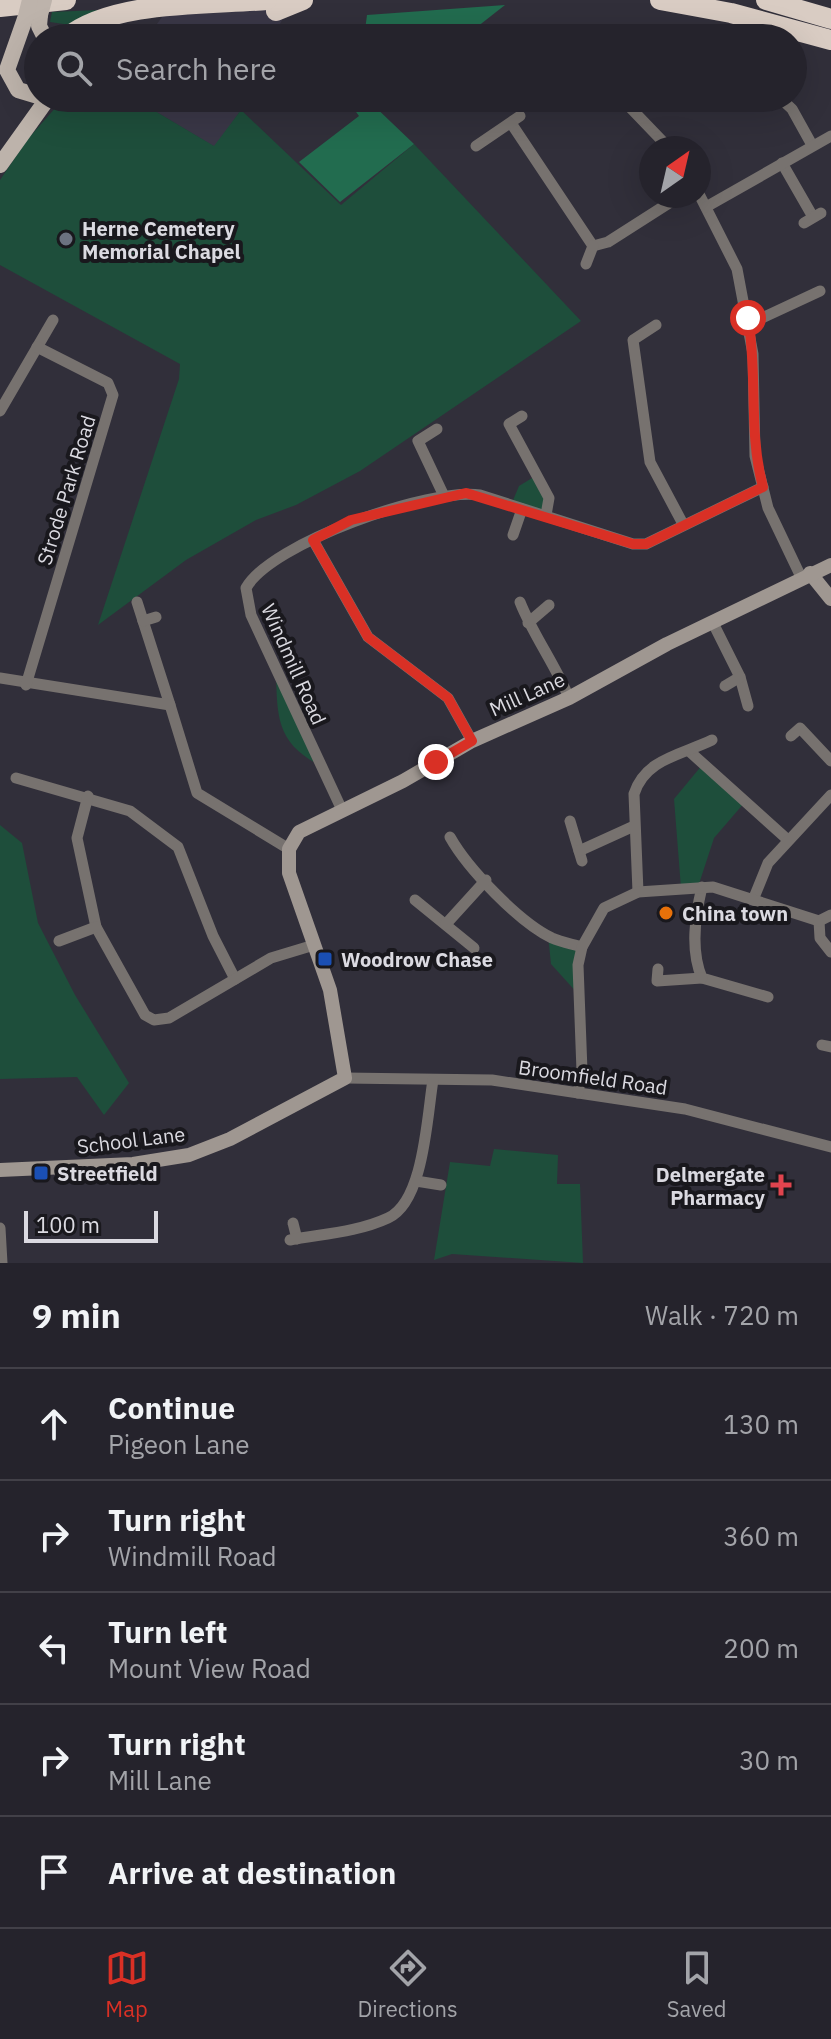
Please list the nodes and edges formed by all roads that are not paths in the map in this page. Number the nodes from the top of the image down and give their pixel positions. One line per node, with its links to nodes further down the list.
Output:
1 (66, 0): 6 (highway)
2 (303, 0): 5 (highway)
3 (660, 0): 9 (highway)
4 (766, 0): 7 (highway)
5 (272, 6): 8 (highway)
6 (0, 7)
7 (831, 19)
8 (90, 24)
9 (776, 24)
10 (24, 27): 13 (main road)
11 (807, 33): 12 (highway)
12 (831, 40)
13 (8, 55): 15 (main road)
14 (0, 82): 16 (street)
15 (24, 90)
16 (24, 91)
17 (24, 112): 21 (main road)
18 (37, 112): 21 (main road)
19 (634, 112): 22 (street)
20 (794, 112): 24 (street)
21 (23, 131): 27 (main road)
22 (657, 136)
23 (831, 136): 24 (street)
24 (812, 145): 26 (street)
25 (476, 146): 32 (street)
26 (782, 163): 28 (street); 31 (street)
27 (0, 165)
28 (711, 204)
29 (661, 208): 32 (street)
30 (707, 208): 36 (street)
31 (813, 218)
32 (593, 246): 33 (street)
33 (586, 264)
34 (820, 291): 36 (street)
35 (53, 320): 38 (street)
36 (749, 324): 42 (street)
37 (656, 325): 46 (street)
38 (37, 347): 39 (street); 61 (street, Strode Park Road)
39 (0, 411)
40 (522, 416): 45 (street)
41 (437, 429): 43 (street)
42 (763, 487): 46 (street, Windmill Road); 50 (street)
43 (444, 496): 44 (street, Windmill Road); 48 (street, Windmill Road)
44 (522, 509): 45 (street, Windmill Road); 47 (street)
45 (546, 515): 46 (street, Windmill Road)
46 (683, 524)
47 (513, 535)
48 (313, 540): 68 (street); 74 (street, Windmill Road)
49 (831, 565): 50 (street, Mill Lane)
50 (806, 575): 51 (street); 58 (street, Mill Lane)
51 (831, 599)
52 (137, 602): 56 (street)
53 (520, 602): 57 (street)
54 (549, 605): 57 (street)
55 (156, 617): 56 (street)
56 (143, 621): 64 (street)
57 (528, 623): 63 (street)
58 (713, 623): 59 (street); 63 (street, Mill Lane)
59 (740, 677): 62 (street); 65 (street)
60 (0, 678): 61 (street)
61 (26, 685): 64 (street)
62 (725, 686)
63 (569, 698): 68 (street, Mill Lane)
64 (170, 705): 79 (street)
65 (748, 706)
66 (791, 736): 70 (street)
67 (712, 740): 69 (street)
68 (472, 741): 74 (street, Mill Lane)
69 (689, 751): 76 (street); 78 (street)
70 (831, 761)
71 (16, 778): 73 (street)
72 (831, 795): 78 (street)
73 (88, 796): 88 (street); 96 (street)
74 (342, 810): 79 (street, Mill Lane)
75 (570, 821): 76 (street)
76 (634, 826): 82 (street)
77 (450, 837): 80 (street)
78 (788, 840): 84 (street)
79 (289, 849): 90 (street)
80 (486, 880): 87 (street); 91 (street)
81 (702, 887): 82 (street); 84 (street); 95 (street)
82 (638, 892): 91 (street)
83 (415, 900): 87 (street)
84 (753, 900): 86 (street)
85 (831, 915): 86 (street)
86 (819, 921): 93 (street)
87 (446, 924): 92 (street)
88 (96, 927): 89 (street); 96 (street)
89 (59, 941)
90 (314, 945): 96 (street); 98 (street)
91 (582, 947): 100 (street)
92 (474, 948)
93 (831, 952)
94 (658, 969): 95 (street)
95 (702, 978): 97 (street)
96 (235, 979)
97 (768, 997)
98 (345, 1078): 99 (street, Broomfield Road); 102 (street, School Lane)
99 (433, 1080): 100 (street, Broomfield Road); 103 (street)
100 (578, 1093): 101 (street, Broomfield Road)
101 (831, 1147)
102 (0, 1170)
103 (416, 1181): 104 (street); 105 (street)
104 (441, 1185)
105 (293, 1223)
106 (0, 1228): 107 (street)
107 (2, 1263)

